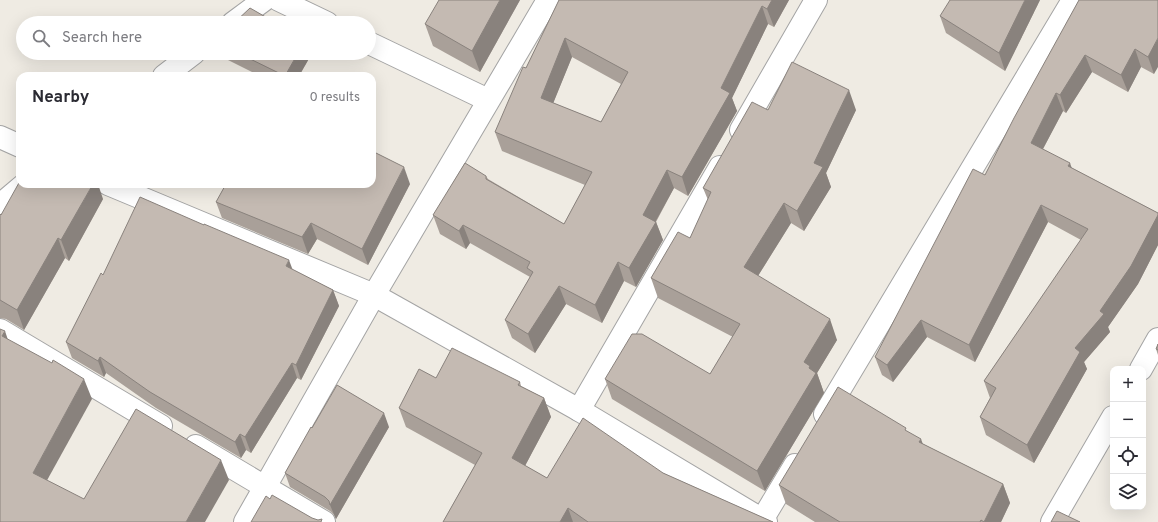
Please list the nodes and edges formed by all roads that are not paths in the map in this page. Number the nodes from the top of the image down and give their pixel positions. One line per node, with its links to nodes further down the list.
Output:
1 (264, 0): 6 (street)
2 (279, 0): 7 (street)
3 (548, 0): 11 (street)
4 (816, 0): 21 (street)
5 (1073, 0): 23 (street)
6 (242, 16)
7 (312, 16)
8 (376, 46): 11 (street)
9 (185, 60): 10 (street)
10 (169, 72)
11 (488, 100): 17 (street)
12 (0, 137): 13 (street)
13 (16, 144)
14 (21, 188): 16 (street)
15 (118, 188): 17 (street)
16 (0, 205)
17 (374, 295): 21 (street); 25 (street)
18 (0, 330): 25 (street)
19 (1158, 339): 20 (street)
20 (1143, 366)
21 (579, 410): 26 (street)
22 (1110, 422): 29 (street)
23 (816, 431)
24 (803, 451): 26 (street)
25 (265, 487): 27 (street); 28 (street)
26 (764, 521)
27 (245, 522)
28 (324, 522)
29 (1052, 522)

